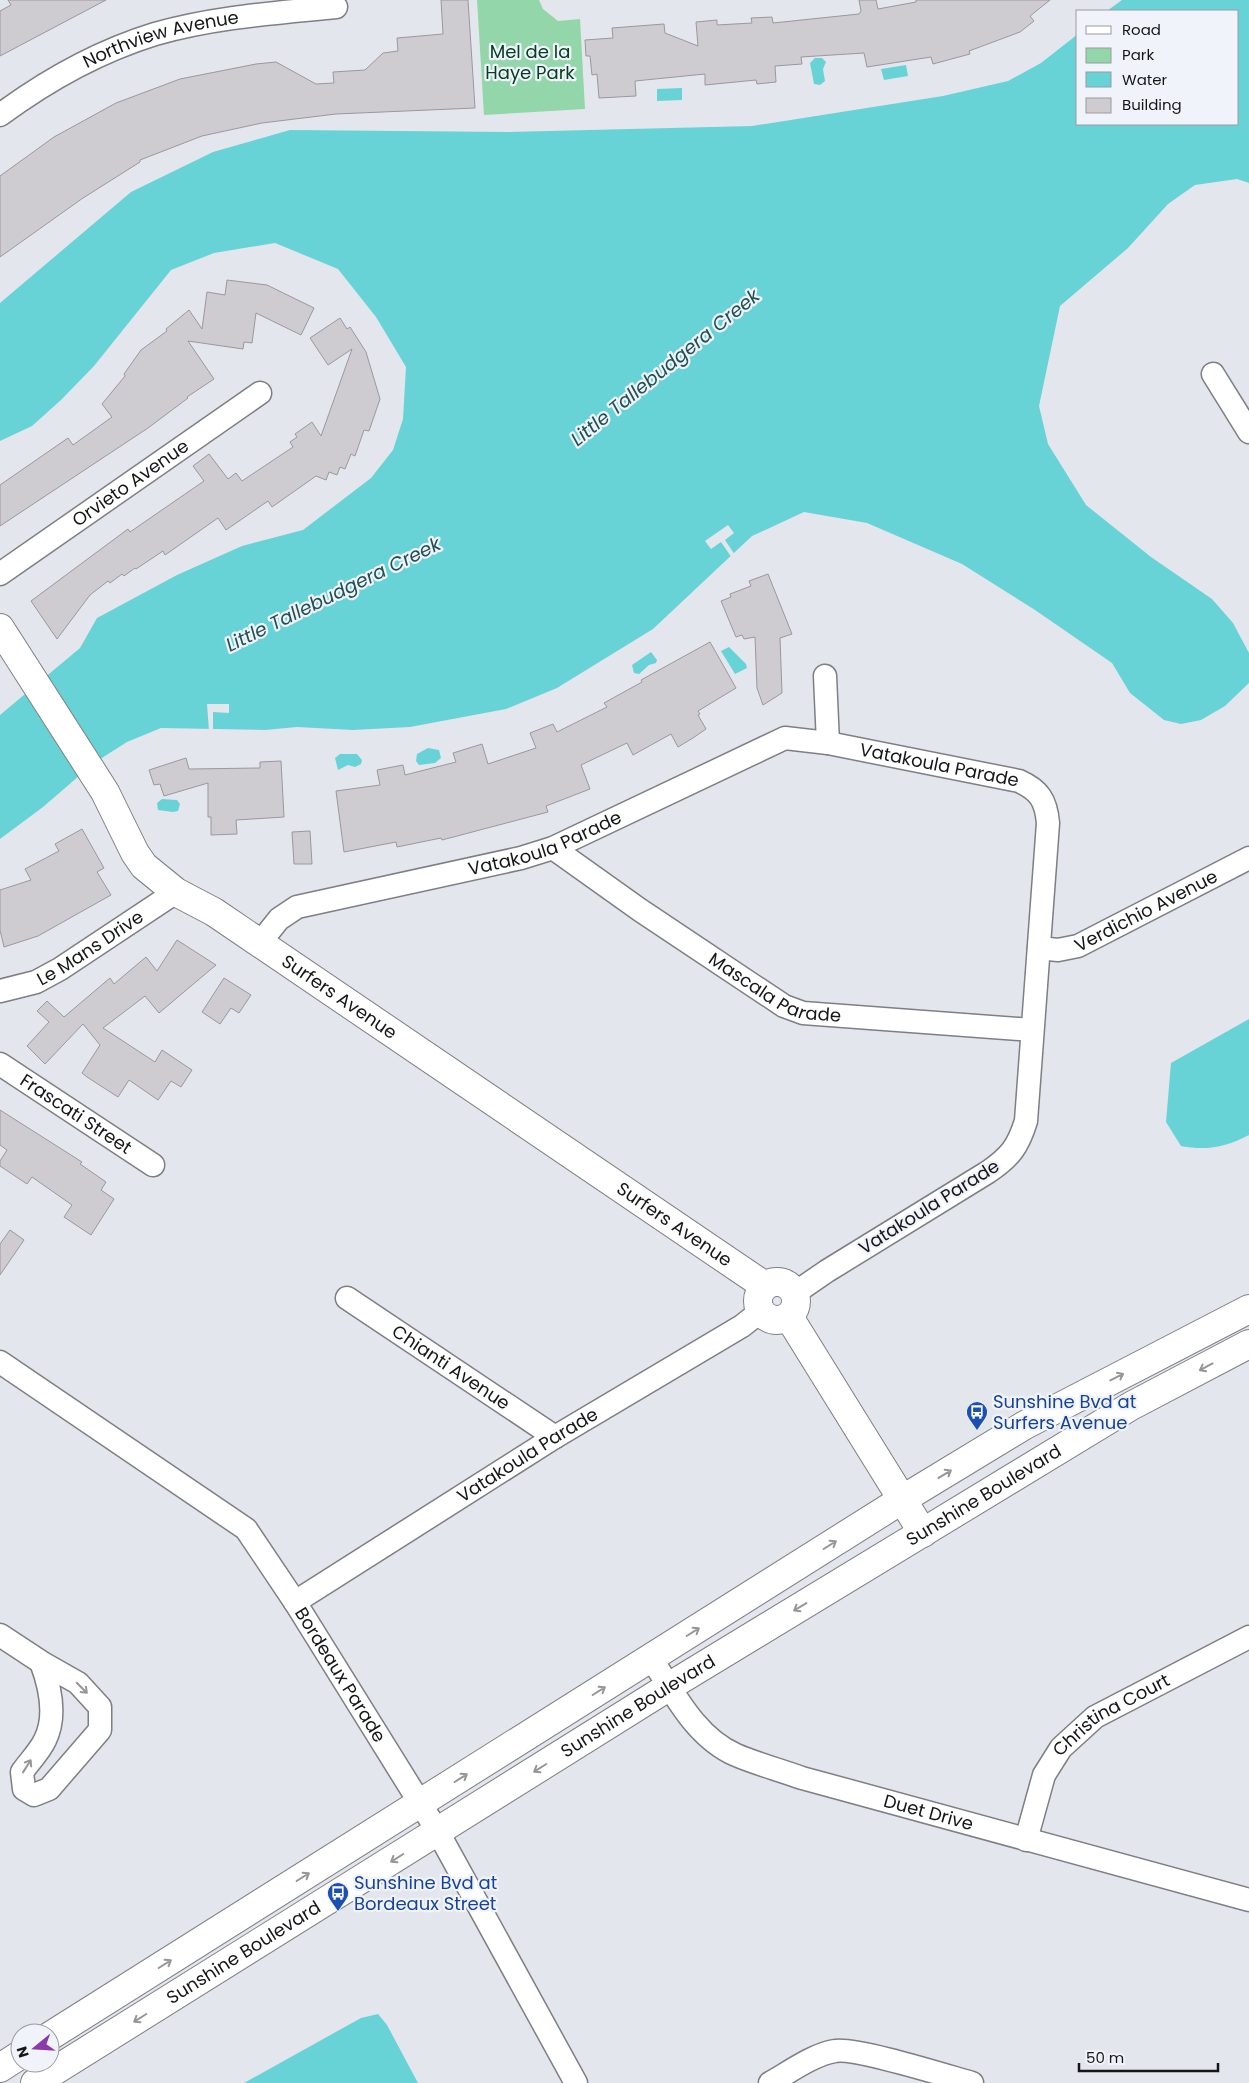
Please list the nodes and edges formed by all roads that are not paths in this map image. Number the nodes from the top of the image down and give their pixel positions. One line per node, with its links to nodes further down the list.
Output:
1 (336, 7): 2 (street, Northview Avenue)
2 (0, 115)
3 (1213, 374): 5 (street)
4 (260, 393): 6 (street, Orvieto Avenue)
5 (1249, 432)
6 (0, 574)
7 (0, 628): 12 (main road, Surfers Avenue)
8 (825, 676): 9 (street)
9 (828, 743): 10 (street, Vatakoula Parade); 14 (street, Vatakoula Parade)
10 (553, 848): 13 (street, Vatakoula Parade); 16 (street, Mascala Parade)
11 (1249, 858): 14 (street, Verdichio Avenue)
12 (176, 892): 13 (main road, Surfers Avenue); 15 (street, Le Mans Drive)
13 (259, 944): 20 (main road, Surfers Avenue)
14 (1039, 948): 16 (street, Vatakoula Parade)
15 (0, 992)
16 (1032, 1030): 21 (street, Vatakoula Parade)
17 (0, 1064): 18 (street, Frascati Street)
18 (153, 1165)
19 (347, 1298): 25 (street, Chianti Avenue)
20 (763, 1299): 21 (main road, Surfers Avenue); 25 (street, Vatakoula Parade)
21 (792, 1305): 26 (main road)
22 (1249, 1308): 26 (main road, Sunshine Boulevard, one-way to 22)
23 (1249, 1344): 27 (main road, Sunshine Boulevard, one-way to 27)
24 (0, 1362): 28 (street, Bordeaux Parade)
25 (555, 1438): 28 (street, Vatakoula Parade)
26 (903, 1499): 27 (main road); 31 (main road, Sunshine Boulevard, one-way to 26)
27 (924, 1533): 33 (main road, Sunshine Boulevard, one-way to 33)
28 (296, 1602): 34 (street, Bordeaux Parade)
29 (0, 1635): 32 (street)
30 (1249, 1637): 36 (street, Christina Court)
31 (651, 1658): 33 (street, Duet Drive); 34 (main road, Sunshine Boulevard, one-way to 31)
32 (40, 1662): 32 (street, one-way to 32)
33 (670, 1686): 35 (main road, Sunshine Boulevard, one-way to 35); 36 (street, Duet Drive)
34 (420, 1804): 35 (street, Bordeaux Parade); 38 (main road, Sunshine Boulevard, one-way to 34)
35 (438, 1832): 39 (main road, Sunshine Boulevard, one-way to 39); 40 (street, Bordeaux Parade)
36 (1026, 1840): 37 (street, Duet Drive)
37 (1249, 1900)
38 (60, 2030)
39 (35, 2083)
40 (576, 2083)
41 (770, 2083): 42 (street)
42 (972, 2083)

